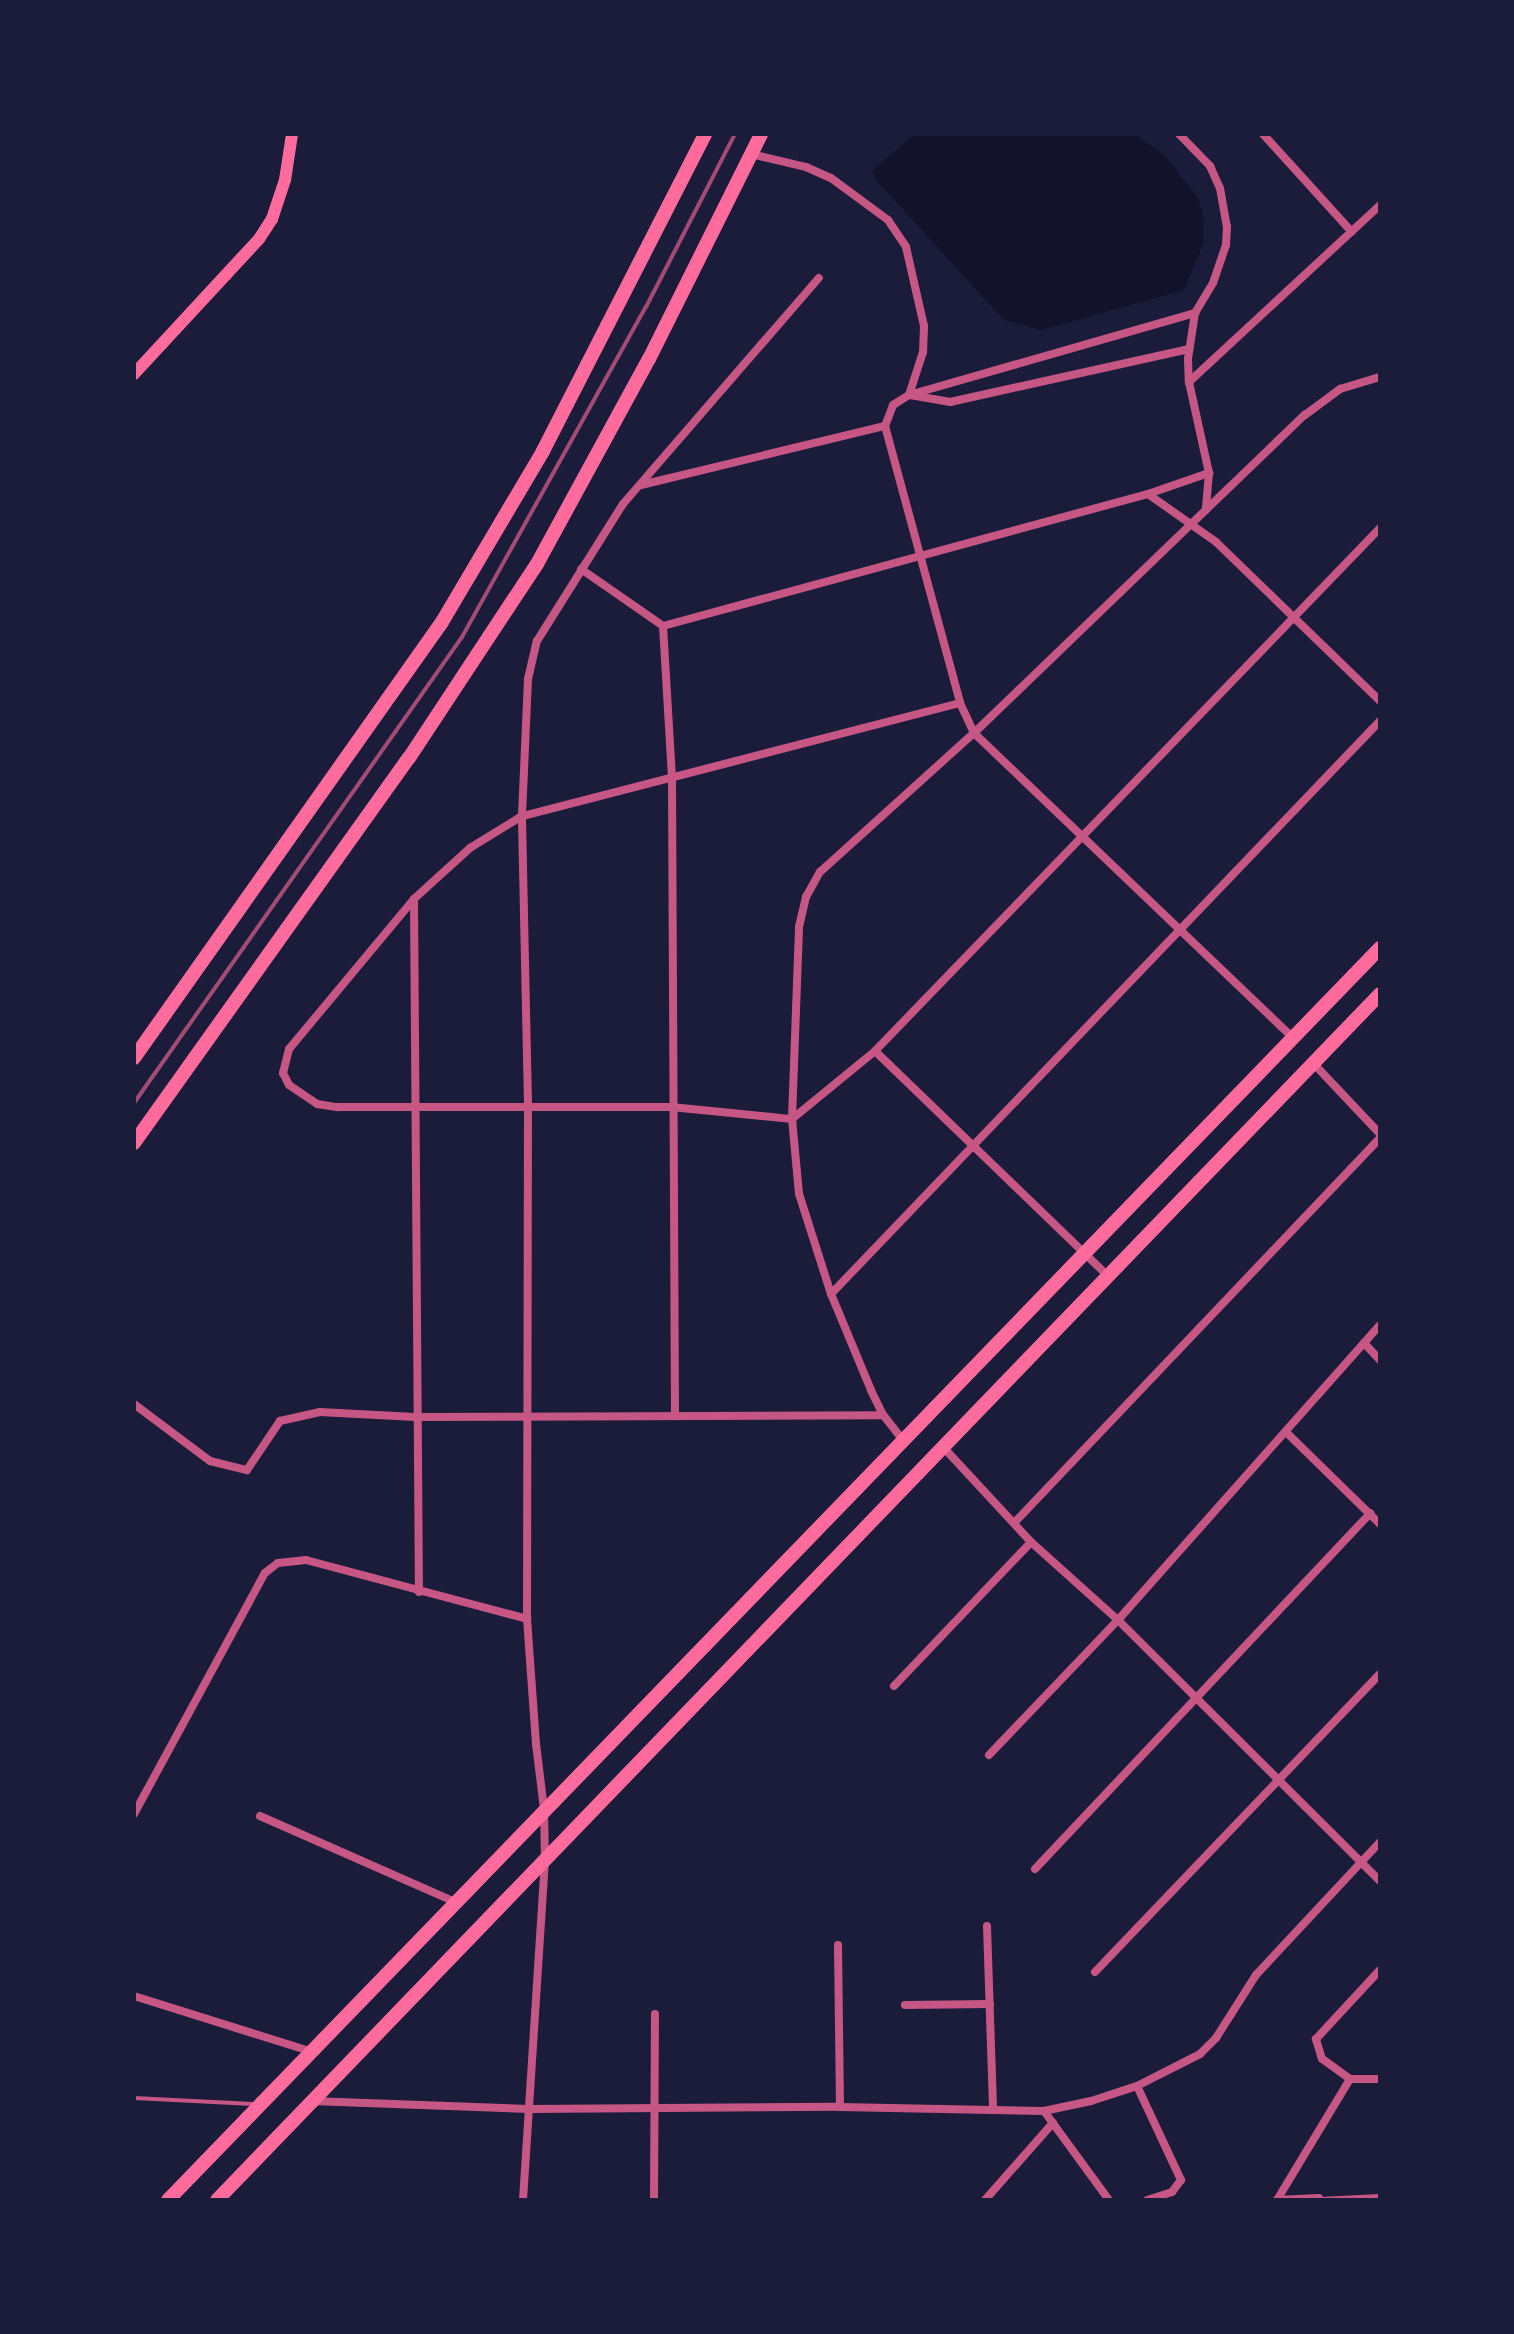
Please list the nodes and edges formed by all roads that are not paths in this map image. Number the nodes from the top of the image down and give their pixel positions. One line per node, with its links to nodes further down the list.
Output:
1 (292, 134): 14 (main road)
2 (705, 134): 42 (main road)
3 (761, 134): 8 (main road)
4 (1179, 134): 12 (street)
5 (1263, 134): 7 (street)
6 (1279, 134): 7 (street)
7 (1271, 141): 10 (street)
8 (751, 154): 17 (street); 49 (main road)
9 (1380, 205): 10 (street)
10 (1352, 232): 16 (street)
11 (819, 278): 20 (street)
12 (1195, 313): 13 (street); 17 (street)
13 (1189, 349): 16 (street); 17 (street)
14 (134, 374)
15 (1380, 377): 22 (street)
16 (1189, 382): 19 (street)
17 (909, 395): 18 (street)
18 (885, 426): 20 (street); 25 (street)
19 (1209, 473): 21 (street); 22 (street)
20 (640, 485): 26 (street)
21 (1148, 494): 23 (street); 25 (street)
22 (1206, 510): 23 (street)
23 (1194, 524): 27 (street); 32 (street)
24 (1380, 528): 27 (street)
25 (920, 555): 28 (street); 30 (street)
26 (581, 569): 28 (street); 34 (street)
27 (1294, 617): 29 (street); 35 (street)
28 (663, 626): 33 (street)
29 (1380, 701)
30 (960, 703): 32 (street); 33 (street)
31 (1380, 721): 37 (street)
32 (974, 733): 35 (street); 47 (street)
33 (672, 777): 34 (street); 45 (street)
34 (522, 816): 36 (street); 44 (street)
35 (1084, 838): 37 (street); 41 (street)
36 (414, 899): 46 (street); 46 (street)
37 (1179, 931): 40 (street); 50 (street)
38 (1380, 948): 40 (main road)
39 (1380, 994): 43 (main road)
40 (1292, 1037): 51 (main road)
41 (875, 1051): 47 (street); 50 (street)
42 (134, 1058)
43 (1314, 1064): 48 (street); 52 (main road)
44 (528, 1105): 45 (street); 46 (street); 60 (street)
45 (671, 1107): 47 (street); 58 (street)
46 (415, 1108): 61 (street)
47 (792, 1119): 53 (street)
48 (1380, 1136): 66 (street)
49 (134, 1143)
50 (970, 1146): 51 (street); 53 (street)
51 (1083, 1252): 52 (street); 63 (main road)
52 (1108, 1276): 64 (main road)
53 (831, 1294): 59 (street)
54 (1380, 1325): 55 (street)
55 (1364, 1343): 56 (street); 62 (street)
56 (1380, 1360)
57 (134, 1404): 61 (street)
58 (675, 1414): 59 (street); 60 (street)
59 (883, 1415): 63 (street)
60 (526, 1416): 61 (street); 70 (street)
61 (415, 1417): 69 (street)
62 (1286, 1432): 65 (street); 71 (street)
63 (902, 1439): 77 (main road)
64 (944, 1448): 66 (street); 81 (main road)
65 (1370, 1513): 67 (street); 74 (street)
66 (1015, 1522): 68 (street)
67 (1380, 1524)
68 (1031, 1542): 71 (street); 73 (street)
69 (419, 1592): 70 (street); 78 (street)
70 (527, 1619): 77 (street)
71 (1118, 1620): 74 (street); 75 (street)
72 (1380, 1674): 76 (street)
73 (894, 1686)
74 (1196, 1701): 76 (street); 83 (street)
75 (989, 1755)
76 (1278, 1780): 82 (street); 89 (street)
77 (544, 1809): 81 (street); 85 (main road)
78 (134, 1814)
79 (260, 1816): 85 (street)
80 (1380, 1842): 82 (street)
81 (545, 1861): 99 (main road); 103 (street)
82 (1362, 1861): 84 (street); 97 (street)
83 (1035, 1869)
84 (1380, 1881)
85 (455, 1902): 94 (main road)
86 (987, 1926): 91 (street)
87 (838, 1945): 101 (street)
88 (1380, 1970): 95 (street)
89 (1095, 1972)
90 (134, 1996): 94 (street)
91 (990, 2004): 92 (street); 104 (street)
92 (905, 2005)
93 (655, 2014): 102 (street)
94 (309, 2051): 100 (main road)
95 (1350, 2079): 96 (street); 116 (street)
96 (1380, 2079)
97 (1137, 2086): 105 (street); 115 (street)
98 (134, 2098): 100 (lane)
99 (311, 2101): 103 (street); 108 (main road)
100 (260, 2105): 110 (main road)
101 (840, 2107): 102 (street); 104 (street)
102 (655, 2108): 103 (street); 112 (street)
103 (529, 2109): 111 (street)
104 (993, 2110): 105 (street)
105 (1044, 2111): 106 (street)
106 (1053, 2123): 113 (street); 114 (street)
107 (1380, 2196): 109 (lane)
108 (224, 2197)
109 (1320, 2199): 116 (street)
110 (168, 2200)
111 (523, 2200)
112 (654, 2200)
113 (985, 2200)
114 (1109, 2200)
115 (1147, 2200)
116 (1277, 2200)

